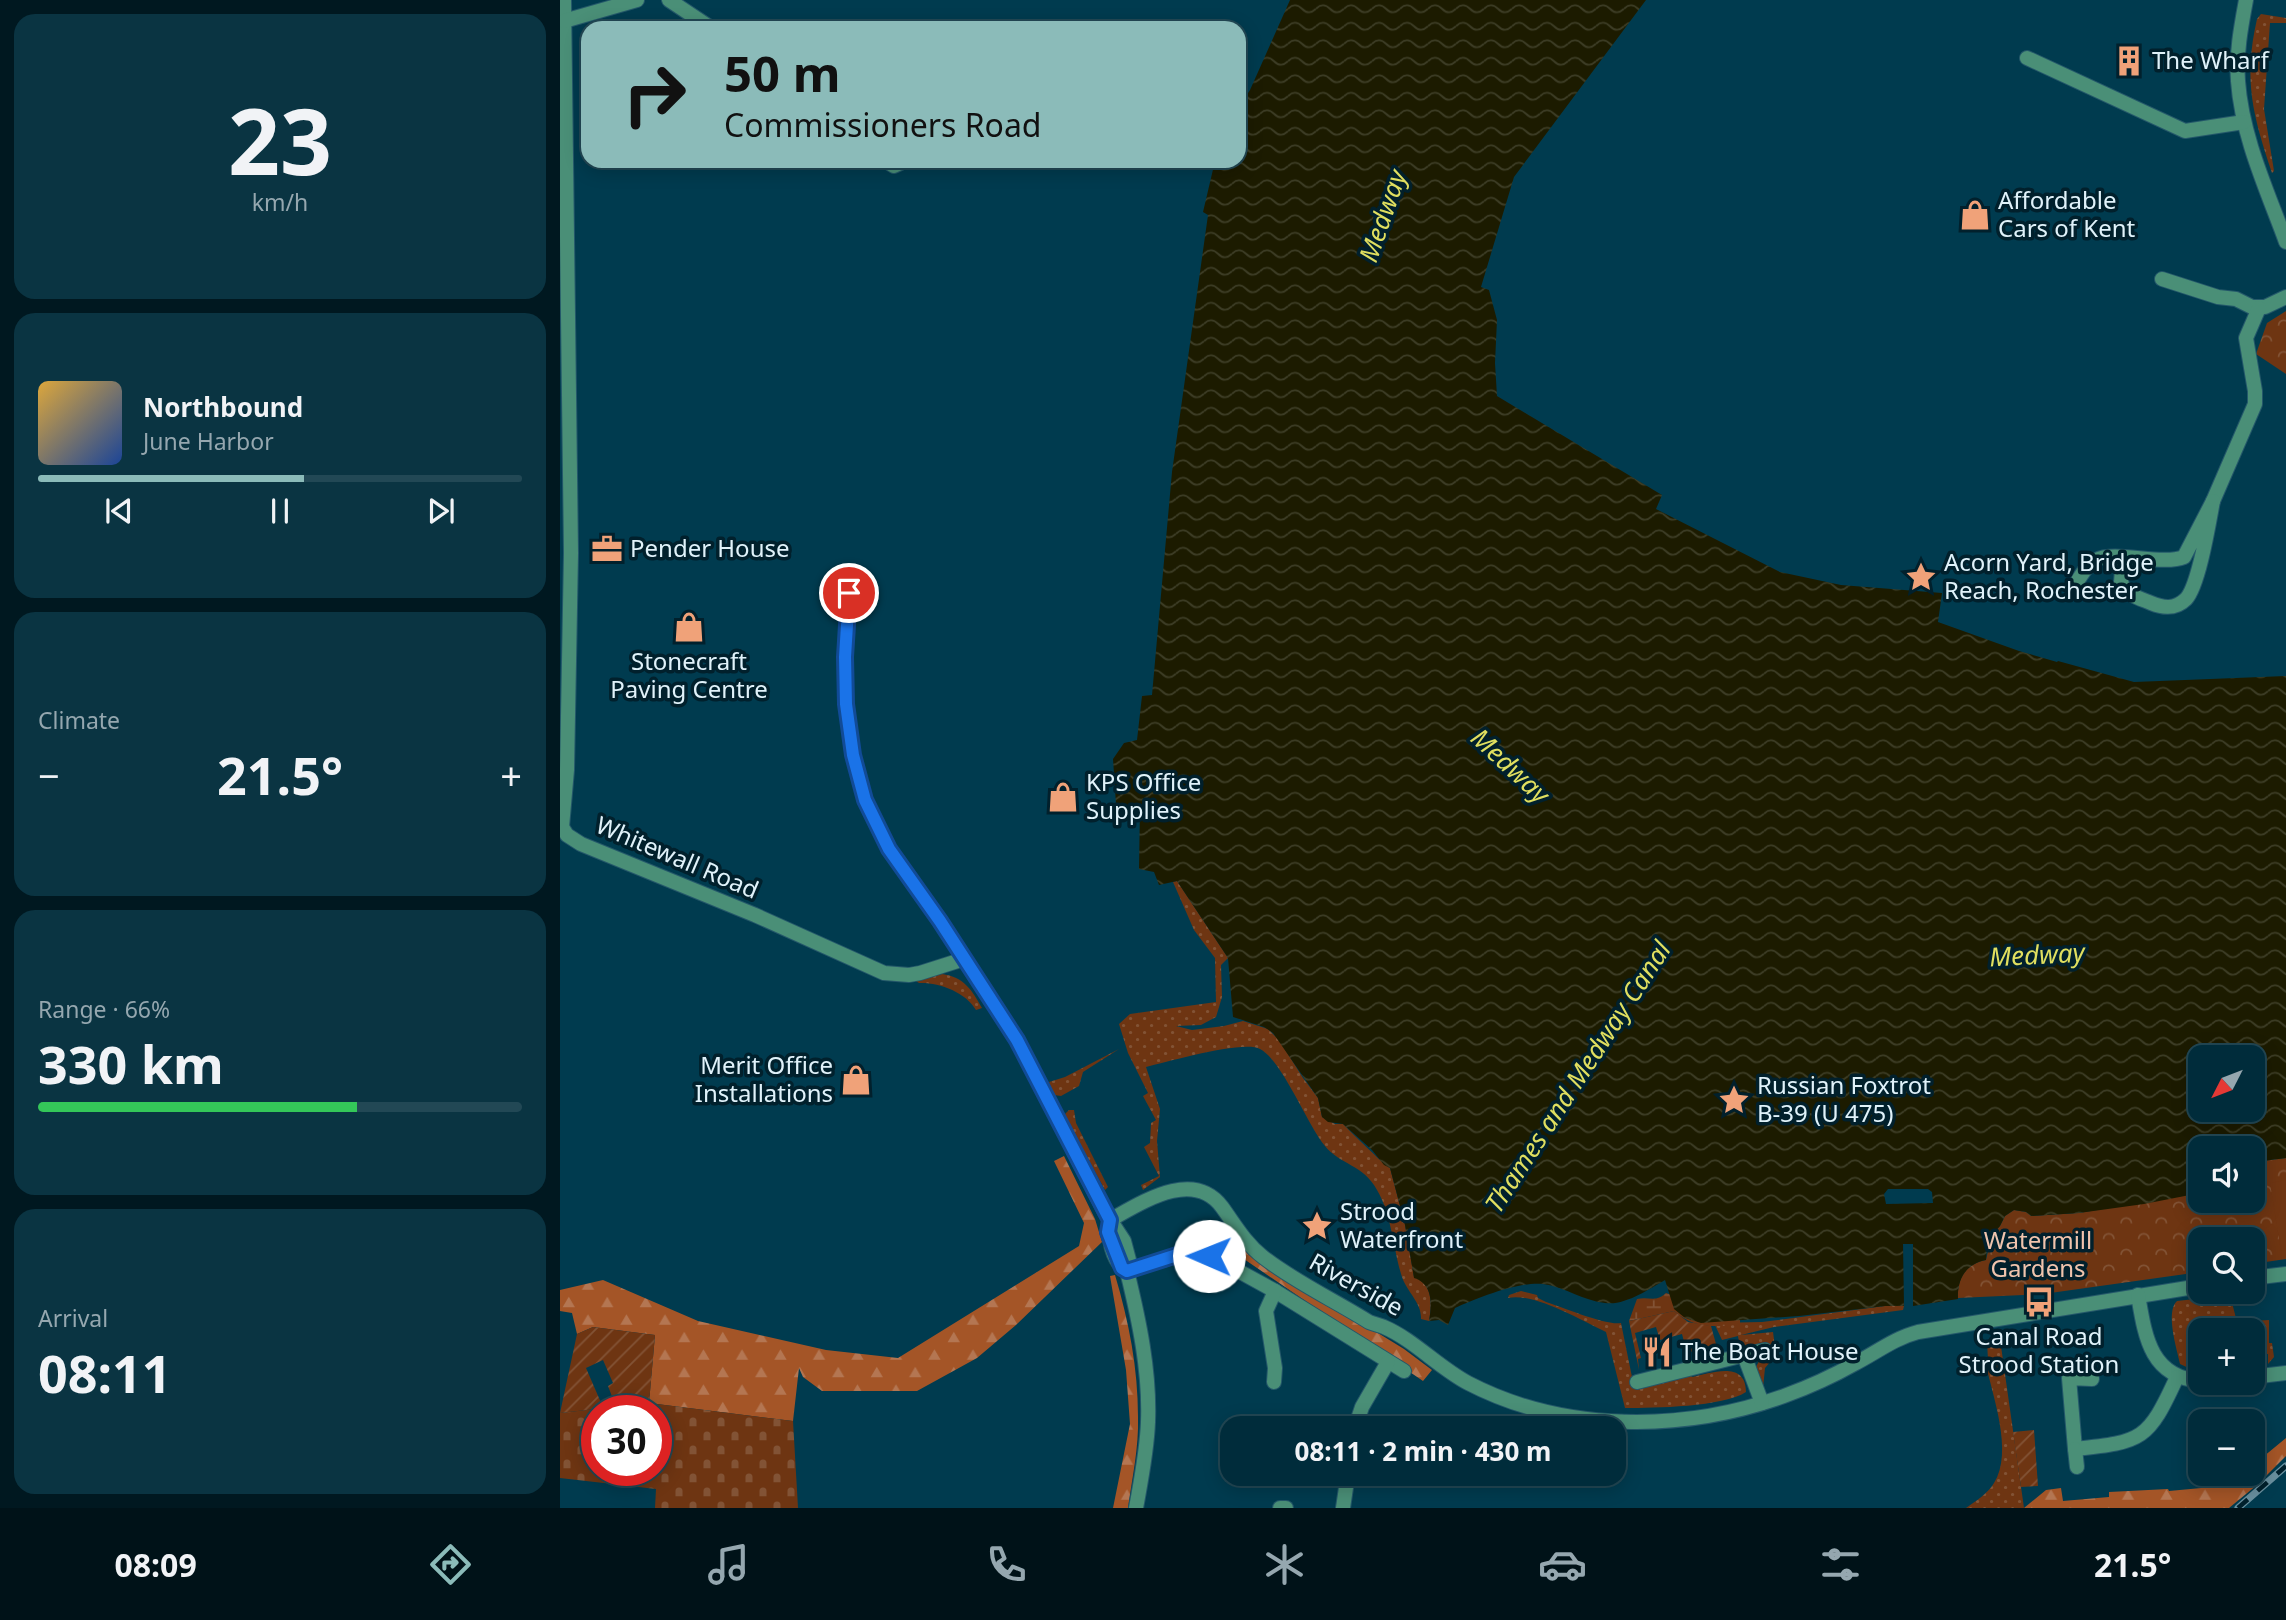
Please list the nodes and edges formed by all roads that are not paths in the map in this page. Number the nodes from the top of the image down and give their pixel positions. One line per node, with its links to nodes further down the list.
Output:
1 (564, 0): 5 (street, Whitewall Road)
2 (638, 0): 5 (street)
3 (669, 0): 6 (street)
4 (2246, 0): 8 (street)
5 (564, 20): 17 (street, Whitewall Road)
6 (700, 21)
7 (2027, 58): 8 (street)
8 (2244, 122): 9 (street)
9 (2286, 242)
10 (2162, 279): 12 (street)
11 (2286, 297): 12 (street)
12 (2259, 308): 13 (street)
13 (2213, 500): 14 (street); 14 (street)
14 (2123, 558): 15 (street)
15 (2078, 580)
16 (850, 582): 17 (street)
17 (964, 959): 18 (street)
18 (1110, 1220): 19 (street); 36 (street, Riverside)
19 (1127, 1271): 23 (street); 41 (street)
20 (2286, 1274): 21 (street)
21 (2265, 1277)
22 (2188, 1288): 24 (street, Riverside)
23 (1275, 1292): 27 (street); 34 (street)
24 (2138, 1295): 31 (street); 36 (street, Riverside)
25 (1765, 1350): 26 (street)
26 (1744, 1355): 35 (street); 36 (street)
27 (1388, 1362): 28 (street); 37 (street)
28 (1404, 1371)
29 (2286, 1373): 30 (street)
30 (2265, 1375)
31 (2177, 1377): 33 (street); 38 (street)
32 (2092, 1379): 38 (street)
33 (2188, 1379)
34 (1274, 1382)
35 (1637, 1382)
36 (1762, 1403)
37 (1359, 1416)
38 (2076, 1449): 39 (street)
39 (2077, 1467)
40 (1346, 1486): 44 (street)
41 (1136, 1508)
42 (1280, 1508): 43 (street)
43 (1286, 1508)
44 (1343, 1508)

